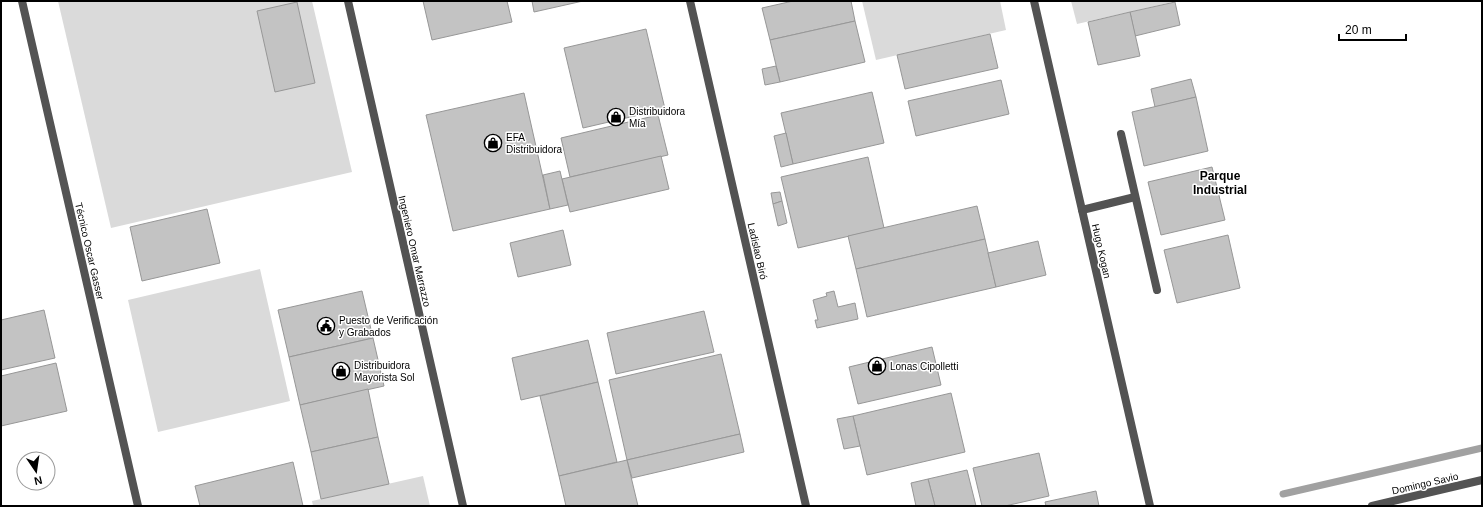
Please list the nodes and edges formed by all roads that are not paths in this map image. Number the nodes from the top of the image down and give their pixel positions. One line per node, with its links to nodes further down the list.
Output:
1 (22, 1): 10 (street, Técnico Oscar Gasser)
2 (348, 1): 11 (street, Ingeniero Omar Marrazzo)
3 (690, 1): 12 (street, Ladislao Biró)
4 (1034, 1): 7 (street, Hugo Kogan)
5 (1121, 134): 6 (street)
6 (1135, 197): 7 (street); 8 (street)
7 (1082, 210): 13 (street, Hugo Kogan)
8 (1157, 290)
9 (1482, 480): 14 (street, Domingo Savio)
10 (138, 506)
11 (464, 506)
12 (806, 506)
13 (1150, 506)
14 (1372, 506)

